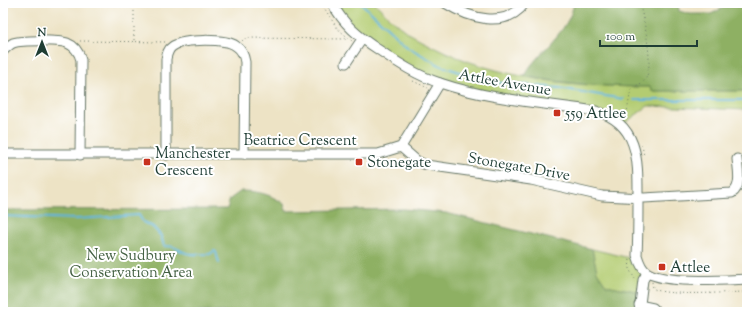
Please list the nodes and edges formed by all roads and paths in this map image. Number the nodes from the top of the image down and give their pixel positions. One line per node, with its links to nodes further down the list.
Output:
1 (134, 3): 8 (path)
2 (321, 3): 9 (path)
3 (332, 3): 7 (street, Attlee Avenue)
4 (445, 3): 5 (street)
5 (525, 3)
6 (639, 3): 15 (path)
7 (362, 39): 13 (street); 14 (street, Attlee Avenue)
8 (134, 40): 10 (path); 11 (path)
9 (235, 45): 10 (street); 19 (street)
10 (172, 46): 21 (street)
11 (74, 47): 12 (street); 20 (street)
12 (3, 51)
13 (346, 63)
14 (440, 83): 17 (street); 24 (street, Attlee Avenue)
15 (622, 117)
16 (640, 141): 22 (path)
17 (401, 147): 19 (street, Beatrice Crescent); 24 (street, Stonegate Drive)
18 (3, 154): 20 (street, Beatrice Crescent)
19 (244, 154): 21 (street, Beatrice Crescent)
20 (80, 155): 21 (street, Beatrice Crescent)
21 (166, 155)
22 (644, 156)
23 (737, 159): 24 (street, Stonegate Drive)
24 (638, 198): 26 (street, Attlee Avenue)
25 (630, 259): 26 (path)
26 (645, 277): 27 (street); 28 (path); 29 (street)
27 (747, 280)
28 (747, 292)
29 (639, 308): 30 (street)
30 (657, 312)

